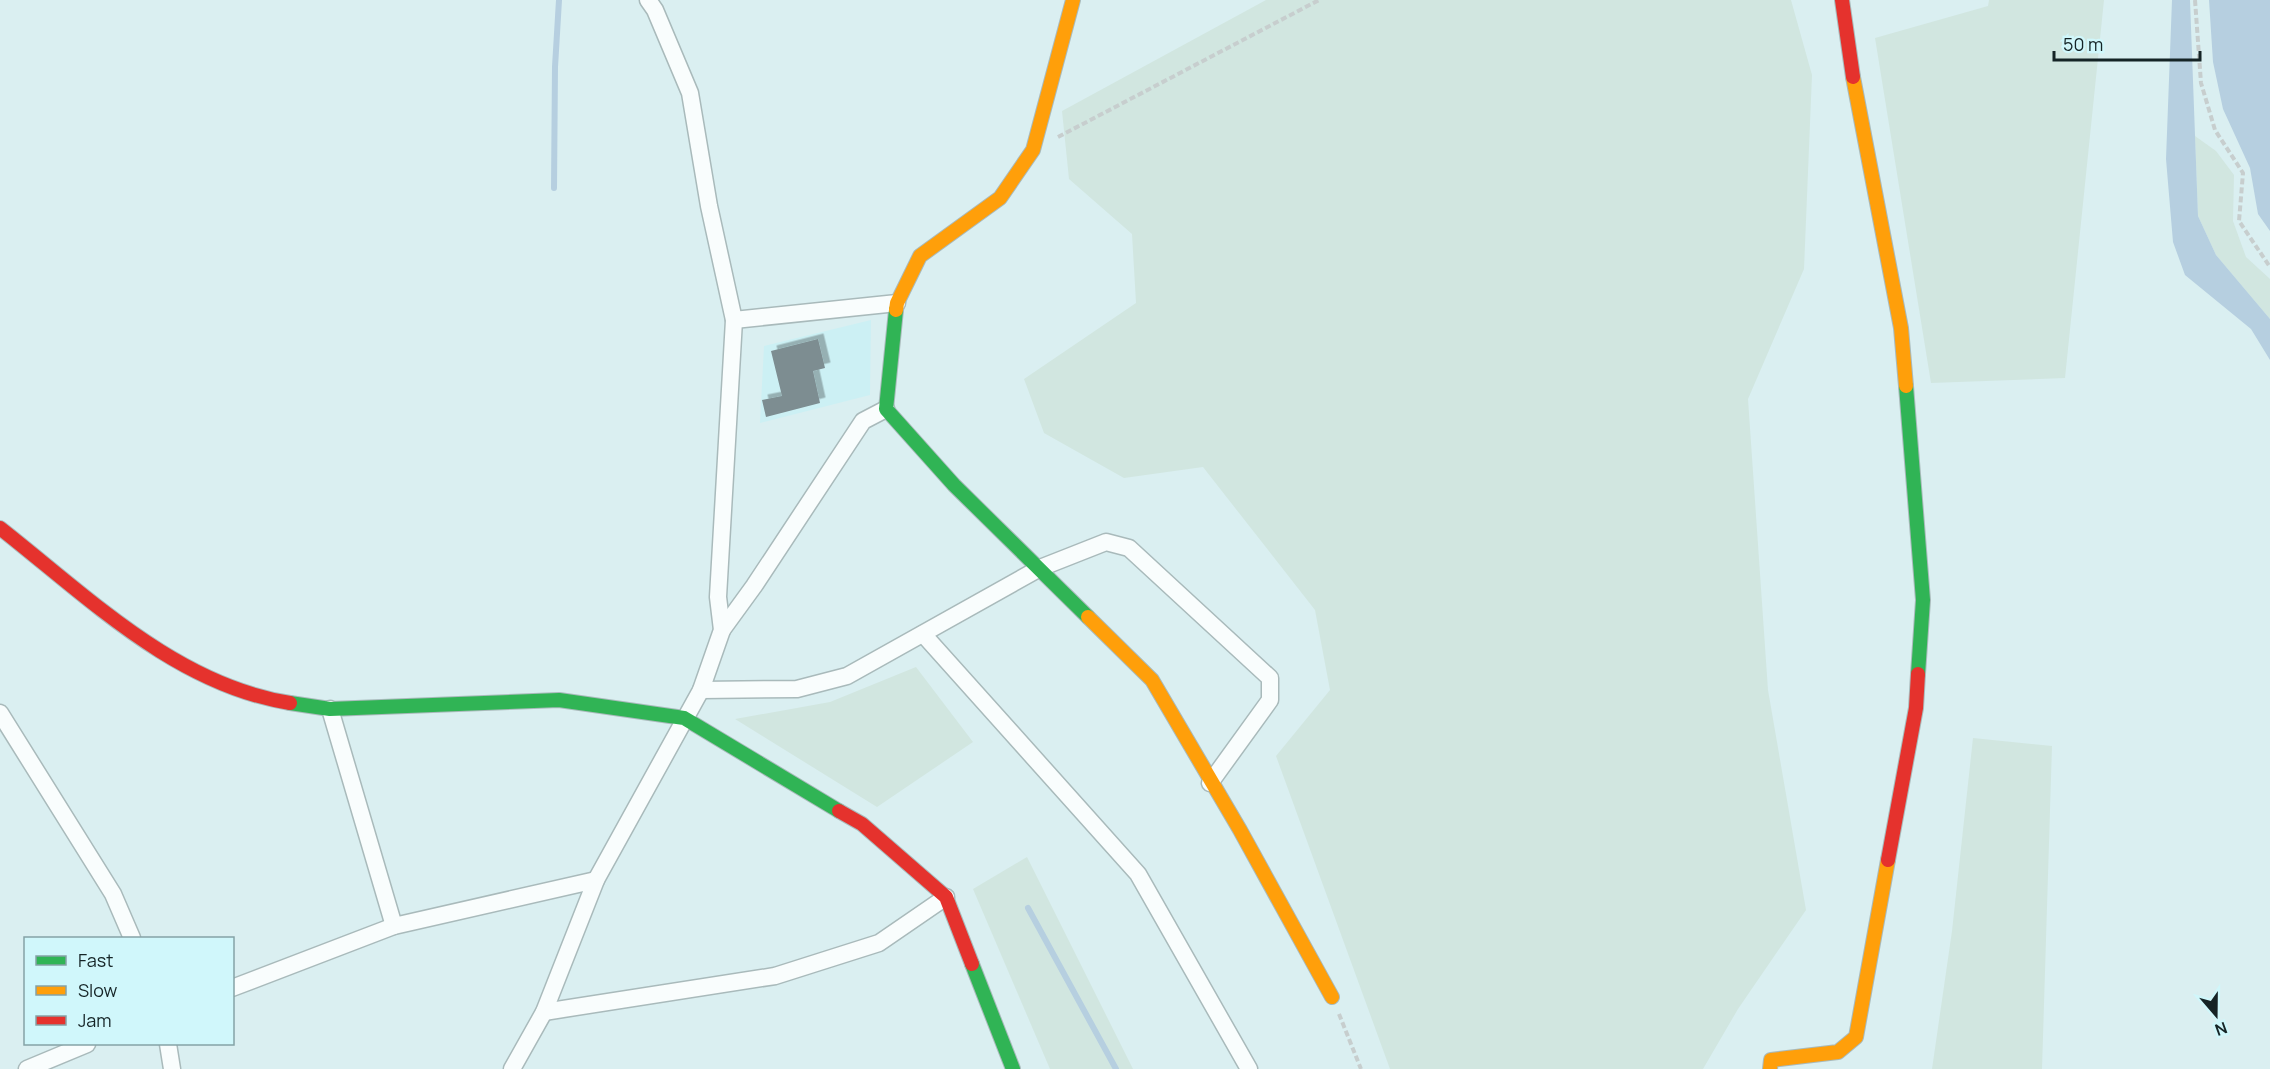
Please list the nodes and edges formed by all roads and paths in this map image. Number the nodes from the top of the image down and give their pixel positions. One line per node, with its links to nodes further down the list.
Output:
1 (648, 0): 9 (street)
2 (1073, 0): 6 (street)
3 (1319, 0): 6 (path)
4 (1842, 0): 35 (street)
5 (2195, 0): 7 (path)
6 (1033, 150): 8 (street)
7 (2270, 267)
8 (897, 303): 9 (street); 10 (street)
9 (734, 320): 13 (street)
10 (886, 409): 12 (street); 13 (street)
11 (0, 528): 16 (street)
12 (1040, 568): 14 (street); 19 (street); 19 (street)
13 (722, 630): 15 (street)
14 (923, 634): 15 (street); 33 (street)
15 (701, 690): 18 (street)
16 (330, 709): 18 (street); 22 (street)
17 (0, 712): 23 (street)
18 (684, 718): 20 (street); 21 (street)
19 (1210, 783): 25 (street)
20 (596, 880): 22 (street); 26 (street)
21 (946, 897): 26 (street); 32 (street)
22 (394, 927): 24 (street)
23 (131, 937)
24 (234, 987)
25 (1332, 997): 34 (path)
26 (544, 1012): 31 (street)
27 (85, 1045): 29 (street)
28 (168, 1045): 30 (street)
29 (27, 1069)
30 (172, 1069)
31 (512, 1069)
32 (1013, 1069)
33 (1249, 1069)
34 (1361, 1069)
35 (1770, 1069)

